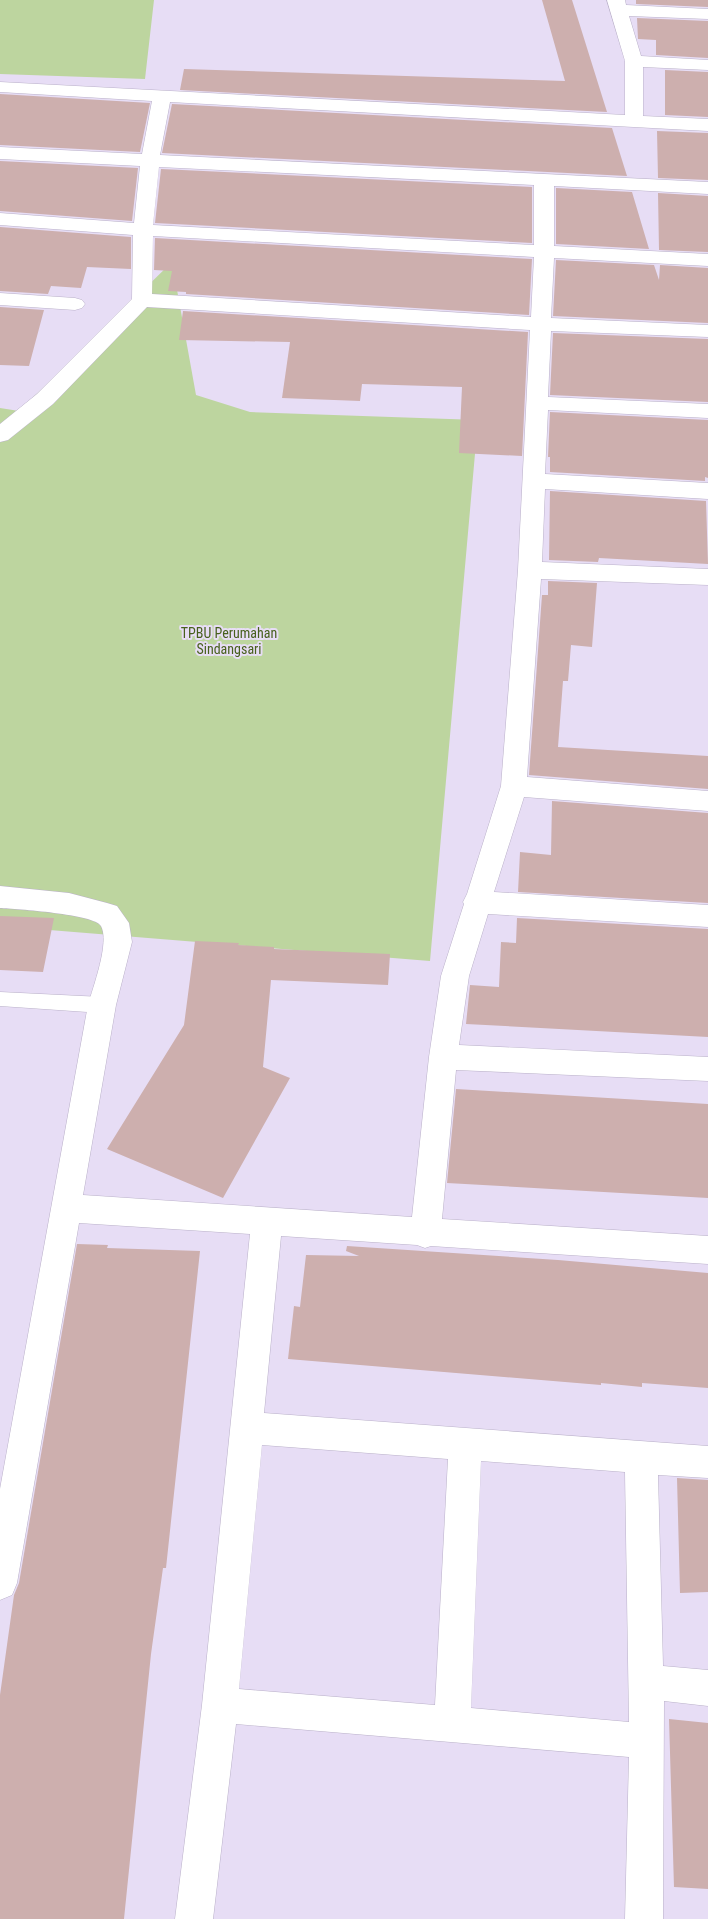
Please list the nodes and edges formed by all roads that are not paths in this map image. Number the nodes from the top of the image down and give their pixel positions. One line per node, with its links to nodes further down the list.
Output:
1 (618, 5): 2 (street); 3 (street)
2 (708, 14)
3 (634, 61): 4 (street); 7 (street)
4 (708, 66)
5 (0, 87): 6 (street)
6 (162, 98): 7 (street); 10 (street)
7 (634, 122): 8 (street)
8 (708, 125)
9 (0, 153): 10 (street)
10 (150, 160): 11 (street); 14 (street)
11 (544, 181): 12 (street); 15 (street)
12 (708, 188)
13 (0, 219): 14 (street)
14 (143, 230): 15 (street); 18 (street)
15 (544, 252): 16 (street); 20 (street)
16 (708, 260)
17 (0, 299): 19 (street)
18 (142, 300): 20 (street); 24 (street)
19 (75, 304)
20 (539, 324): 21 (street); 22 (street)
21 (708, 331)
22 (538, 403): 23 (street); 25 (street)
23 (708, 412)
24 (0, 435)
25 (534, 481): 26 (street); 27 (street)
26 (708, 491)
27 (530, 570): 28 (street); 29 (street)
28 (708, 577)
29 (514, 786): 30 (street); 32 (street)
30 (708, 801)
31 (0, 897): 35 (street)
32 (476, 902): 33 (street); 36 (street)
33 (708, 916)
34 (0, 999): 35 (lane)
35 (102, 1005): 38 (street)
36 (444, 1057): 37 (street); 40 (street)
37 (708, 1069)
38 (66, 1208): 39 (street); 46 (street)
39 (267, 1220): 40 (street); 42 (street)
40 (425, 1234): 41 (street)
41 (708, 1250)
42 (248, 1428): 43 (street); 49 (street)
43 (465, 1444): 44 (street); 50 (street)
44 (641, 1458): 45 (street); 47 (street)
45 (708, 1462)
46 (0, 1583)
47 (646, 1682): 48 (street); 51 (street)
48 (708, 1688)
49 (220, 1705): 50 (street); 52 (street)
50 (452, 1724): 51 (street)
51 (647, 1741): 53 (street)
52 (194, 1919)
53 (644, 1919)

